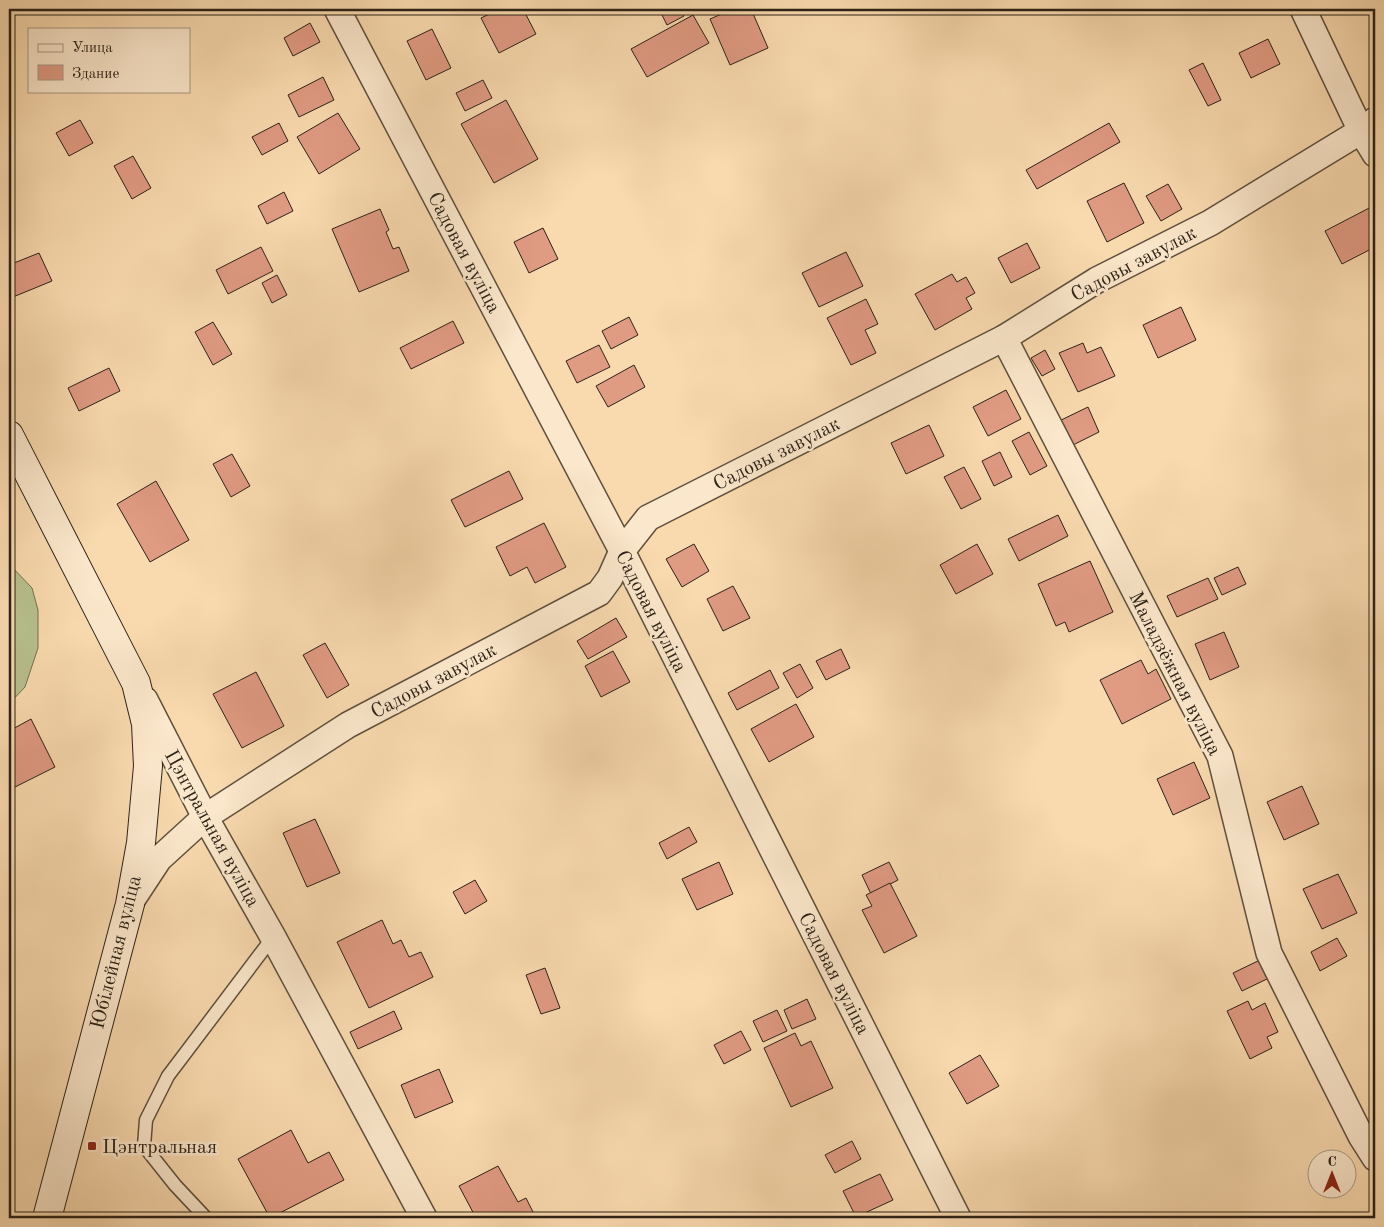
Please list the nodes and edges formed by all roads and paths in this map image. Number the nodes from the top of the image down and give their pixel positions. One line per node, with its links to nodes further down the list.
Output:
1 (337, 9): 7 (street, Садовая вуліца)
2 (1304, 9): 3 (street)
3 (1368, 125): 4 (street); 5 (street, Садовы завулак)
4 (1375, 154)
5 (1004, 338): 7 (street, Садовы завулак); 12 (street, Маладзёжная вуліца)
6 (9, 435): 8 (main road, Цэнтральная вуліца)
7 (622, 551): 9 (street, Садовы завулак); 16 (street, Садовая вуліца)
8 (136, 683): 9 (street, Цэнтральная вуліца); 10 (main road, Юбілейная вуліца)
9 (205, 817): 10 (street, Садовы завулак); 11 (street, Цэнтральная вуліца)
10 (130, 904): 13 (main road, Юбілейная вуліца)
11 (273, 937): 14 (lane); 15 (street, Цэнтральная вуліца)
12 (1375, 1158)
13 (47, 1218)
14 (206, 1218)
15 (424, 1218)
16 (958, 1218)

